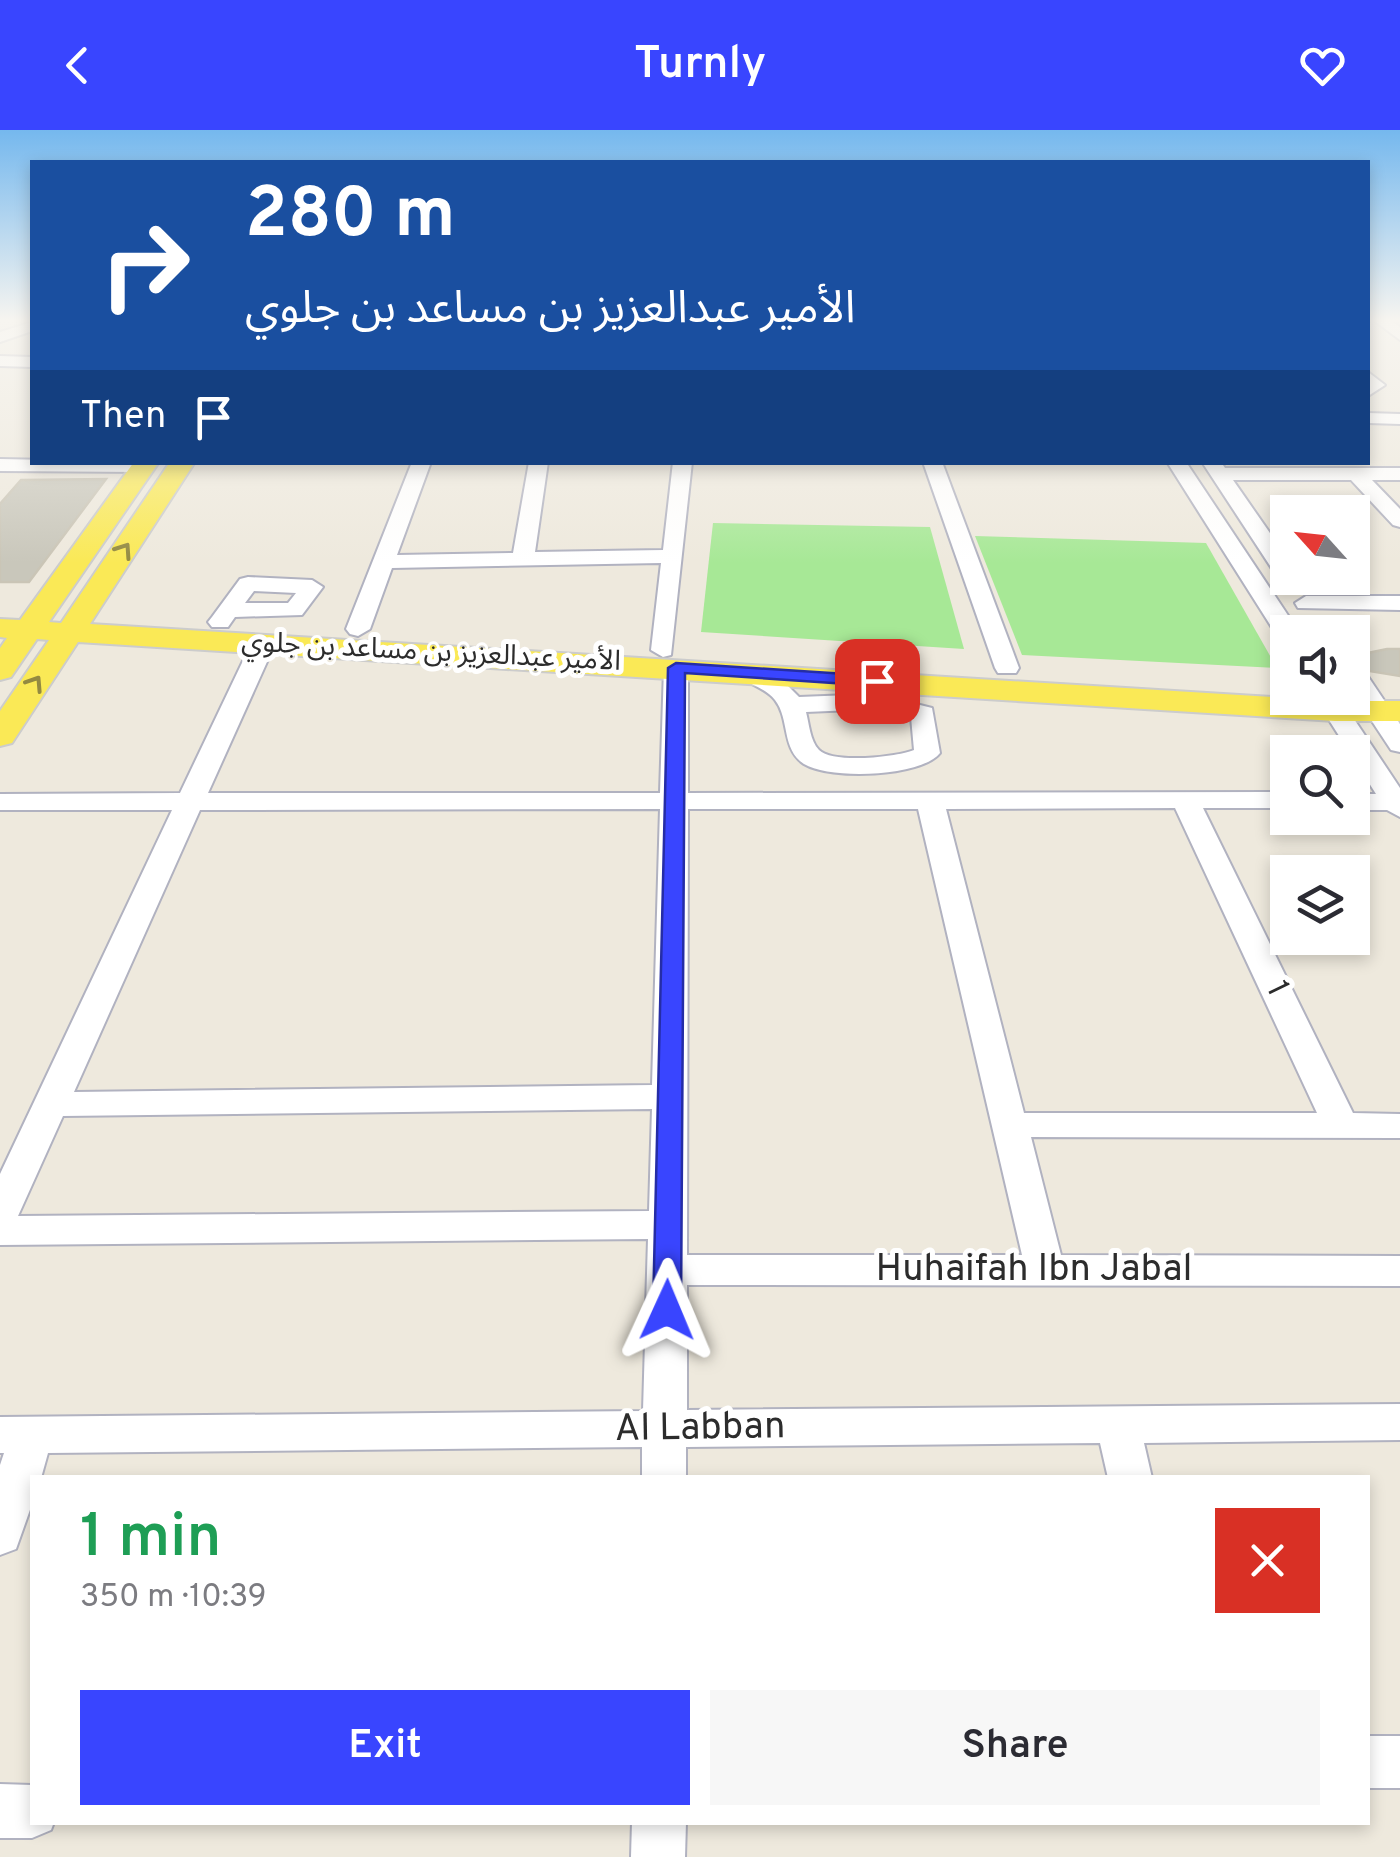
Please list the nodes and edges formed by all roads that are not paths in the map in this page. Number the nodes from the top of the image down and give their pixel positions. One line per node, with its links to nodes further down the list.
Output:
1 (1370, 408): 2 (street)
2 (1400, 410)
3 (1370, 418): 4 (street)
4 (1400, 419)
5 (144, 465): 31 (main road)
6 (181, 465): 30 (main road, one-way to 6)
7 (421, 465): 23 (street)
8 (539, 465): 22 (street)
9 (683, 465): 21 (street)
10 (933, 465): 35 (street)
11 (1178, 465): 16 (street)
12 (1214, 468): 13 (street); 15 (street)
13 (1356, 474): 14 (street); 17 (street)
14 (1400, 474)
15 (1241, 508): 16 (street); 18 (street)
16 (1206, 510): 19 (street)
17 (1400, 521)
18 (1264, 543): 19 (street); 20 (street)
19 (1229, 545): 28 (street)
20 (1270, 552)
21 (671, 556): 22 (street); 34 (street)
22 (523, 560): 23 (street)
23 (386, 562): 32 (street)
24 (1300, 595): 26 (street)
25 (1400, 602): 26 (street)
26 (1306, 603): 29 (street)
27 (0, 612): 31 (main road, الأمير عبدالعزيز بن مساعد بن جلوي)
28 (1275, 615)
29 (1314, 615)
30 (74, 623): 31 (main road, الأمير عبدالعزيز بن مساعد بن جلوي); 32 (main road, الأمير عبدالعزيز بن مساعد بن جلوي); 33 (main road, الأمير عبدالعزيز بن مساعد بن جلوي); 44 (main road, one-way to 30)
31 (21, 624): 36 (main road)
32 (358, 629): 34 (main road, الأمير عبدالعزيز بن مساعد بن جلوي)
33 (263, 644): 34 (main road, الأمير عبدالعزيز بن مساعد بن جلوي); 50 (street)
34 (670, 659): 35 (main road, الأمير عبدالعزيز بن مساعد بن جلوي); 37 (main road, الأمير عبدالعزيز بن مساعد بن جلوي); 48 (street)
35 (1007, 668): 38 (main road, الأمير عبدالعزيز بن مساعد بن جلوي)
36 (0, 670)
37 (749, 673): 39 (main road, الأمير عبدالعزيز بن مساعد بن جلوي); 42 (street)
38 (1270, 685)
39 (899, 692): 40 (main road, الأمير عبدالعزيز بن مساعد بن جلوي); 42 (street); 42 (street)
40 (1270, 695)
41 (1370, 704): 45 (street)
42 (791, 705)
43 (1370, 715): 53 (street)
44 (0, 736)
45 (1400, 744)
46 (1184, 798): 47 (street); 49 (street); 57 (street, 1)
47 (930, 799): 48 (street); 56 (street)
48 (675, 800): 50 (street); 54 (street)
49 (1270, 800)
50 (187, 801): 51 (street); 55 (street)
51 (0, 802)
52 (1370, 804): 53 (street)
53 (1398, 806)
54 (670, 1097): 55 (street); 60 (street)
55 (50, 1104): 59 (street)
56 (1010, 1124): 57 (street); 63 (street)
57 (1341, 1126): 58 (street)
58 (1400, 1126)
59 (0, 1214)
60 (668, 1226): 61 (street); 62 (street)
61 (0, 1231)
62 (668, 1270): 63 (street, Huhaifah Ibn Jabal); 67 (street)
63 (1045, 1270): 64 (street, Huhaifah Ibn Jabal)
64 (1400, 1271)
65 (1400, 1422): 66 (street, Al Labban)
66 (1118, 1425): 67 (street, Al Labban); 70 (street)
67 (665, 1429): 68 (street, Al Labban); 69 (street)
68 (16, 1435): 71 (street)
69 (664, 1475)
70 (1129, 1475)
71 (0, 1534)
72 (1370, 1762): 73 (street)
73 (1400, 1762)
74 (0, 1811): 75 (street)
75 (30, 1811)
76 (659, 1825): 77 (street)
77 (658, 1857)

